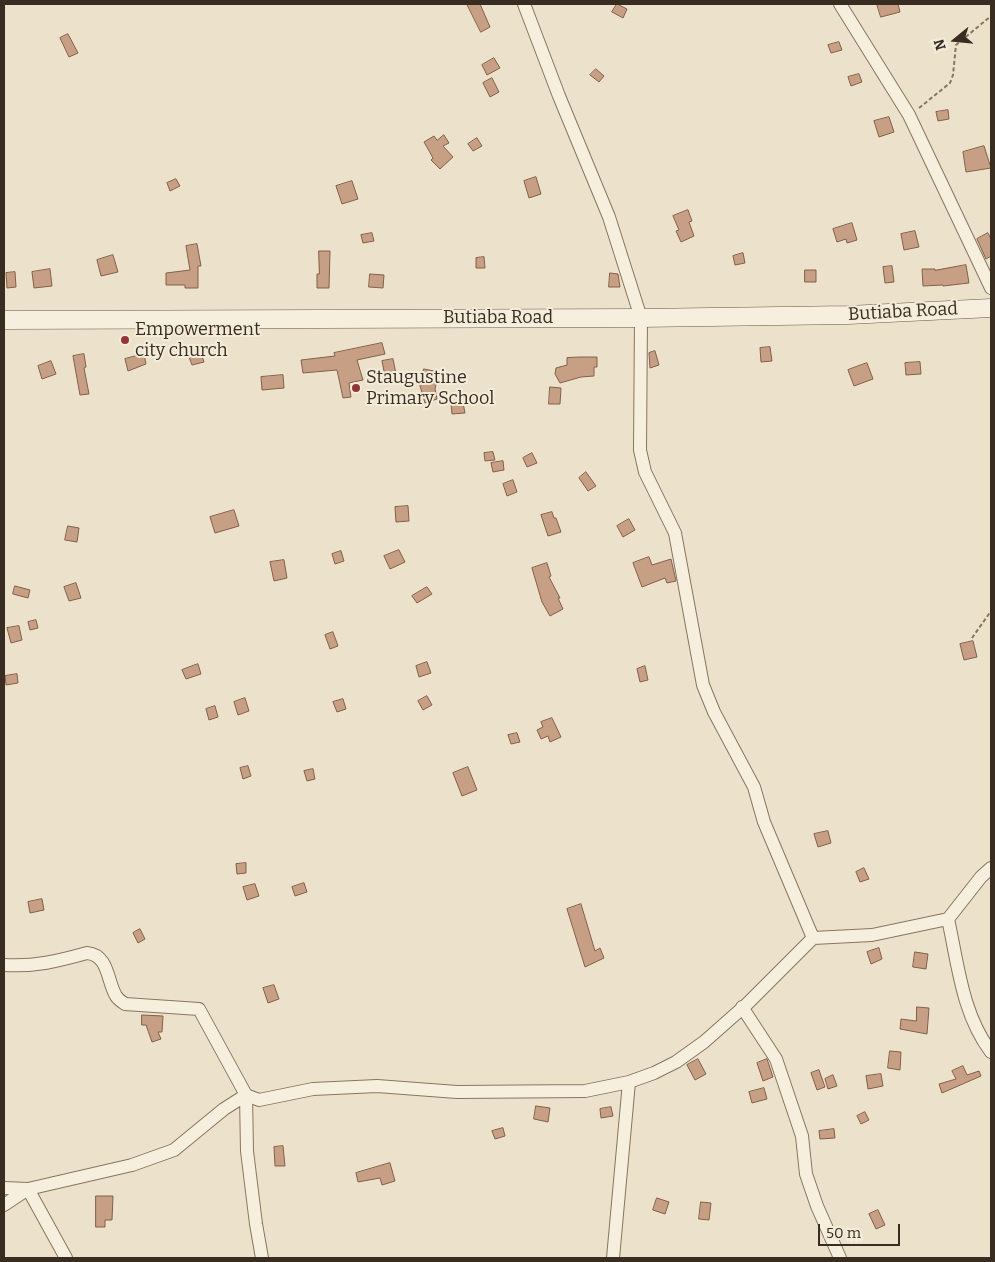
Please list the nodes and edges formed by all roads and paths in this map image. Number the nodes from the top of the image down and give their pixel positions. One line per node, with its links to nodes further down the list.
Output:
1 (524, 4): 7 (street)
2 (840, 4): 4 (street)
3 (991, 16): 4 (path)
4 (909, 115): 5 (street)
5 (991, 288)
6 (991, 308): 7 (main road, Butiaba Road)
7 (641, 318): 8 (main road, Butiaba Road); 13 (street)
8 (4, 320)
9 (991, 611): 10 (path)
10 (972, 638)
11 (991, 868): 12 (street)
12 (948, 919): 13 (street); 16 (street)
13 (813, 938): 15 (street)
14 (4, 965): 18 (street)
15 (742, 1007): 17 (street); 25 (street)
16 (991, 1052)
17 (629, 1082): 18 (street); 24 (street)
18 (246, 1095): 20 (street); 23 (street)
19 (4, 1188): 20 (street)
20 (28, 1189): 21 (street); 22 (street)
21 (4, 1205)
22 (66, 1258)
23 (262, 1258)
24 (613, 1258)
25 (840, 1258)

